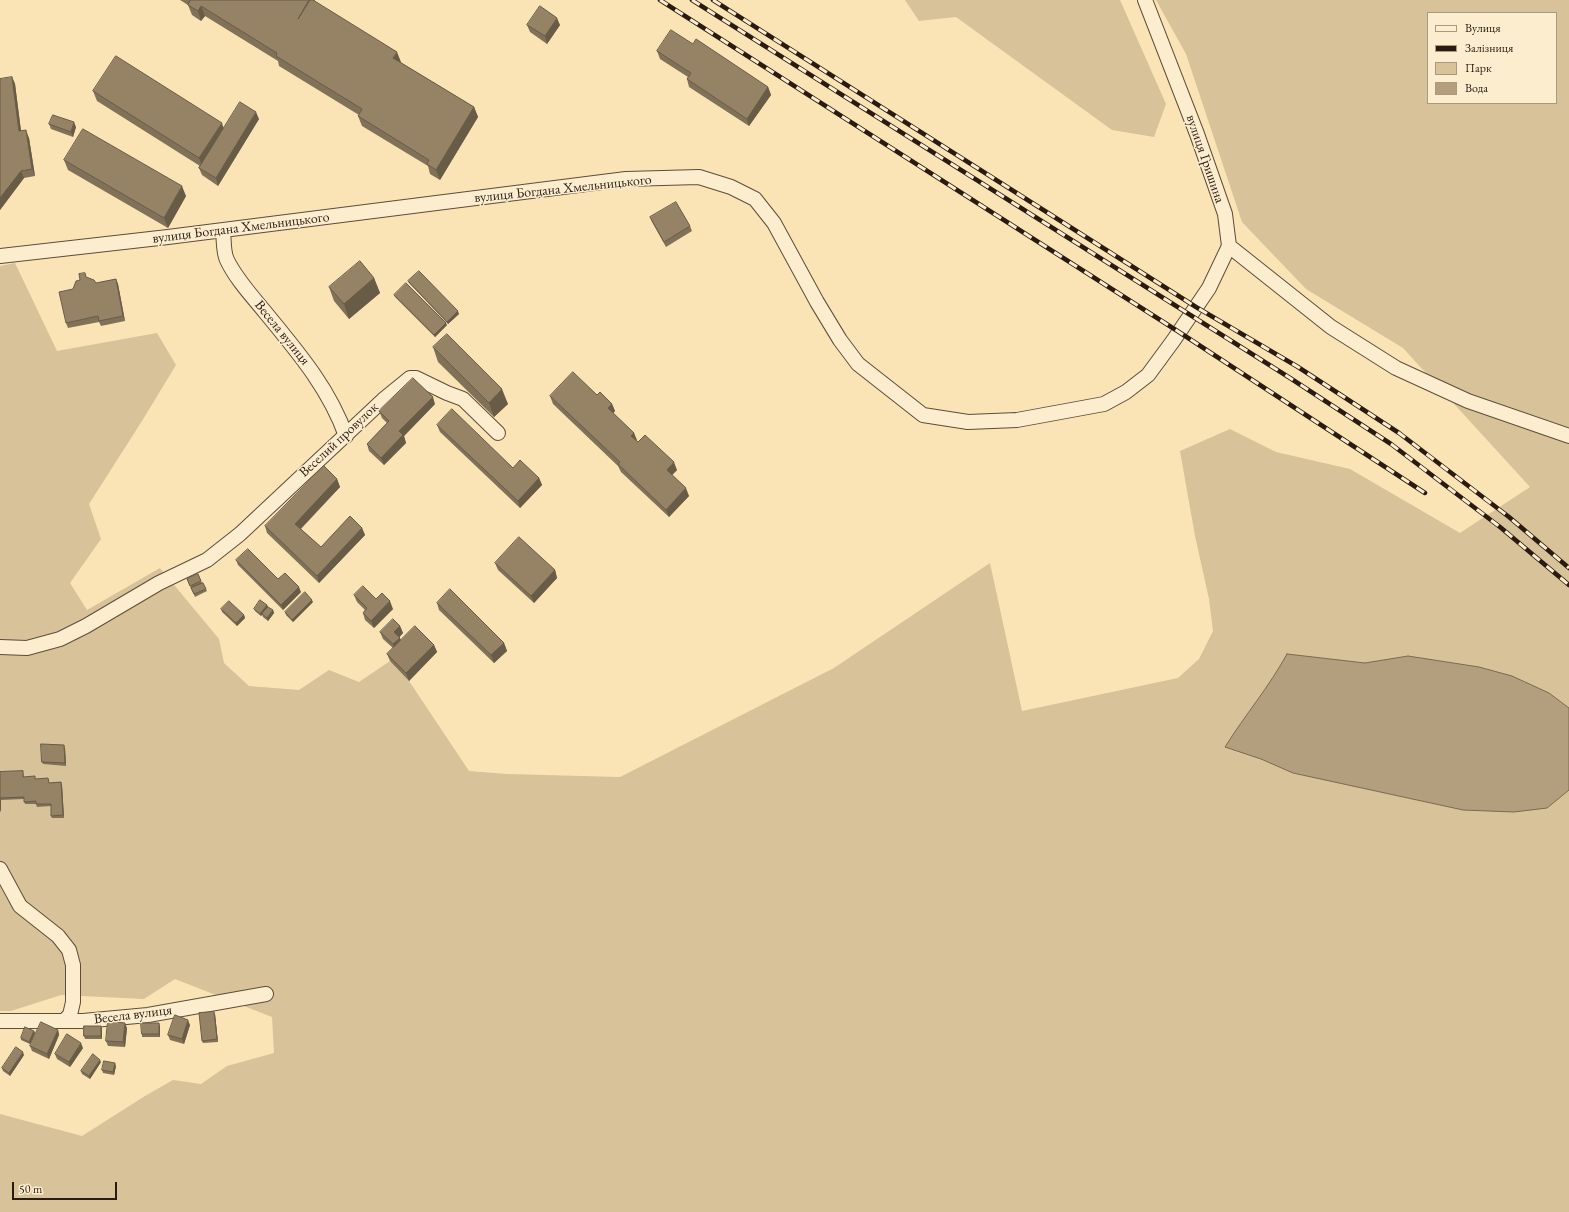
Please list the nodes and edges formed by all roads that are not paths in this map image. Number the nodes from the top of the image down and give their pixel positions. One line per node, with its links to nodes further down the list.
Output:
1 (1145, 0): 3 (street, вулиця Гришина)
2 (223, 230): 3 (street, вулиця Богдана Хмельницького); 4 (street, вулиця Богдана Хмельницького); 6 (street, Весела вулиця)
3 (1229, 246): 7 (street)
4 (0, 256)
5 (498, 433): 6 (street, Веселий провулок)
6 (346, 436): 8 (street, Веселий провулок)
7 (1569, 436)
8 (0, 647)
9 (0, 869): 11 (street)
10 (266, 994): 11 (street, Весела вулиця)
11 (64, 1020): 12 (street, Весела вулиця)
12 (0, 1021)

